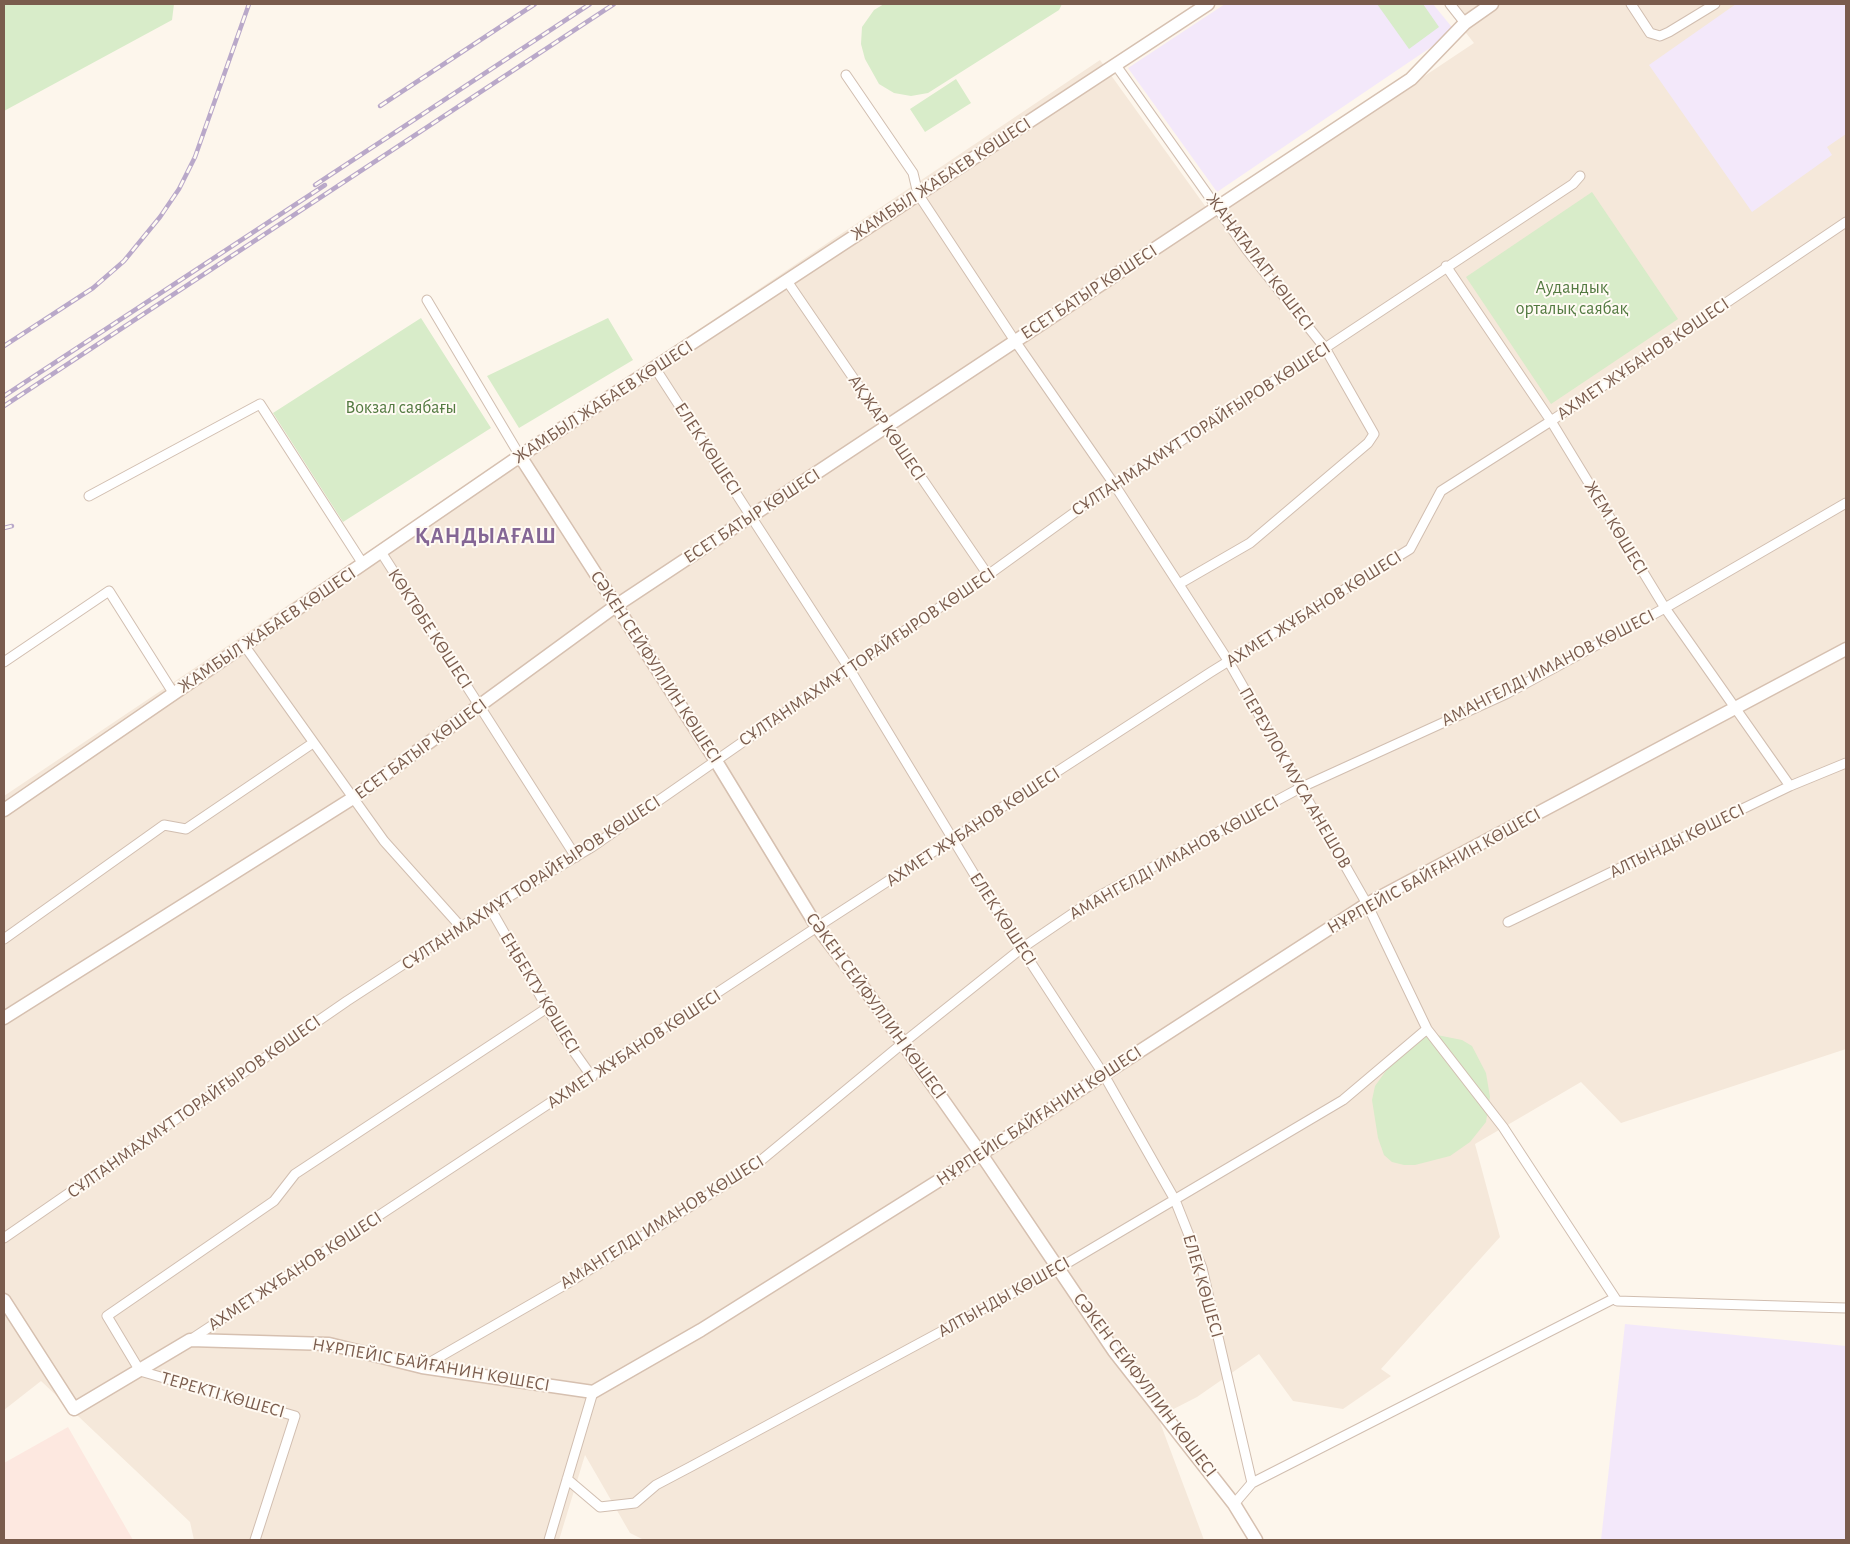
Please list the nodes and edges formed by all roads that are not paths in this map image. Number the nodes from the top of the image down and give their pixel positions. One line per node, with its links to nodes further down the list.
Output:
1 (1208, 4): 7 (street, ЖАМБЫЛ ЖАБАЕВ КӨШЕСІ)
2 (1450, 4): 6 (street)
3 (1492, 4): 6 (street, ЕСЕТ БАТЫР КӨШЕСІ)
4 (1631, 4): 5 (street)
5 (1714, 4)
6 (1465, 23): 11 (street, ЕСЕТ БАТЫР КӨШЕСІ)
7 (1116, 64): 10 (street, ЖАМБЫЛ ЖАБАЕВ КӨШЕСІ); 11 (street, ЖАҢАТАЛАП КӨШЕСІ)
8 (846, 75): 10 (street, ПЕРЕУЛОК МУСА АНЕШОВ)
9 (1580, 176): 13 (street, СҰЛТАНМАХМҰТ ТОРАЙҒЫРОВ КӨШЕСІ)
10 (918, 194): 14 (street, ЖАМБЫЛ ЖАБАЕВ КӨШЕСІ); 16 (street, ПЕРЕУЛОК МУСА АНЕШОВ)
11 (1217, 208): 16 (street, ЕСЕТ БАТЫР КӨШЕСІ); 17 (street, ЖАҢАТАЛАП КӨШЕСІ)
12 (1846, 222): 19 (street, АХМЕТ ЖҰБАНОВ КӨШЕСІ)
13 (1446, 266): 17 (street, СҰЛТАНМАХМҰТ ТОРАЙҒЫРОВ КӨШЕСІ); 19 (street, ЖЕМ КӨШЕСІ)
14 (787, 281): 18 (street, ЖАМБЫЛ ЖАБАЕВ КӨШЕСІ); 20 (street, АҚЖАР КӨШЕСІ)
15 (427, 300): 21 (street)
16 (1015, 341): 20 (street, ЕСЕТ БАТЫР КӨШЕСІ); 22 (street, ПЕРЕУЛОК МУСА АНЕШОВ)
17 (1325, 348): 22 (street, СҰЛТАНМАХМҰТ ТОРАЙҒЫРОВ КӨШЕСІ); 29 (street, ЖАҢАТАЛАП КӨШЕСІ)
18 (655, 368): 21 (street, ЖАМБЫЛ ЖАБАЕВ КӨШЕСІ); 25 (street, ЕЛЕК КӨШЕСІ)
19 (1550, 420): 31 (street, ЖЕМ КӨШЕСІ); 35 (street, АХМЕТ ЖҰБАНОВ КӨШЕСІ)
20 (886, 427): 25 (street, ЕСЕТ БАТЫР КӨШЕСІ); 28 (street, АҚЖАР КӨШЕСІ)
21 (520, 456): 26 (street, ЖАМБЫЛ ЖАБАЕВ КӨШЕСІ); 30 (street, СӘКЕН СЕЙФУЛЛИН КӨШЕСІ)
22 (1114, 484): 28 (street, СҰЛТАНМАХМҰТ ТОРАЙҒЫРОВ КӨШЕСІ); 29 (street, ПЕРЕУЛОК МУСА АНЕШОВ)
23 (89, 496): 27 (street)
24 (1846, 503): 31 (street, АМАНГЕЛДІ ИМАНОВ КӨШЕСІ)
25 (752, 516): 30 (street, ЕСЕТ БАТЫР КӨШЕСІ); 36 (street, ЕЛЕК КӨШЕСІ)
26 (381, 552): 27 (street, ЖАМБЫЛ ЖАБАЕВ КӨШЕСІ); 38 (street, КӨКТӨБЕ КӨШЕСІ)
27 (363, 564): 32 (street, ЖАМБЫЛ ЖАБАЕВ КӨШЕСІ)
28 (988, 575): 36 (street, СҰЛТАНМАХМҰТ ТОРАЙҒЫРОВ КӨШЕСІ)
29 (1179, 584): 35 (street, ПЕРЕУЛОК МУСА АНЕШОВ)
30 (617, 605): 38 (street, ЕСЕТ БАТЫР КӨШЕСІ); 41 (street, СӘКЕН СЕЙФУЛЛИН КӨШЕСІ)
31 (1665, 608): 39 (street, ЖЕМ КӨШЕСІ); 44 (street, АМАНГЕЛДІ ИМАНОВ КӨШЕСІ)
32 (244, 646): 37 (street, ЖАМБЫЛ ЖАБАЕВ КӨШЕСІ); 40 (street)
33 (1846, 649): 39 (street, НҰРПЕЙІС БАЙҒАНИН КӨШЕСІ)
34 (4, 662): 37 (street)
35 (1229, 662): 44 (street, ПЕРЕУЛОК МУСА АНЕШОВ); 47 (street, АХМЕТ ЖҰБАНОВ КӨШЕСІ)
36 (848, 668): 41 (street, СҰЛТАНМАХМҰТ ТОРАЙҒЫРОВ КӨШЕСІ); 47 (street, ЕЛЕК КӨШЕСІ)
37 (174, 694): 46 (street, ЖАМБЫЛ ЖАБАЕВ КӨШЕСІ)
38 (481, 706): 45 (street, ЕСЕТ БАТЫР КӨШЕСІ); 48 (street, КӨКТӨБЕ КӨШЕСІ)
39 (1733, 707): 43 (street, ЖЕМ КӨШЕСІ); 49 (street, НҰРПЕЙІС БАЙҒАНИН КӨШЕСІ)
40 (312, 742): 45 (street); 54 (street)
41 (716, 761): 48 (street, СҰЛТАНМАХМҰТ ТОРАЙҒЫРОВ КӨШЕСІ); 53 (street, СӘКЕН СЕЙФУЛЛИН КӨШЕСІ)
42 (1846, 763): 43 (street, АЛТЫНДЫ КӨШЕСІ)
43 (1790, 786): 51 (street, АЛТЫНДЫ КӨШЕСІ)
44 (1302, 787): 49 (street, ПЕРЕУЛОК МУСА АНЕШОВ); 55 (street, АМАНГЕЛДІ ИМАНОВ КӨШЕСІ)
45 (353, 798): 52 (street); 57 (street, ЕСЕТ БАТЫР КӨШЕСІ)
46 (4, 810)
47 (953, 841): 53 (street, АХМЕТ ЖҰБАНОВ КӨШЕСІ); 55 (street, ЕЛЕК КӨШЕСІ)
48 (576, 857): 50 (street, СҰЛТАНМАХМҰТ ТОРАЙҒЫРОВ КӨШЕСІ)
49 (1367, 904): 58 (street, ПЕРЕУЛОК МУСА АНЕШОВ); 60 (street, НҰРПЕЙІС БАЙҒАНИН КӨШЕСІ)
50 (490, 908): 52 (street, СҰЛТАНМАХМҰТ ТОРАЙҒЫРОВ КӨШЕСІ); 56 (street, ЕҢБЕКТУ КӨШЕСІ)
51 (1508, 922)
52 (461, 927): 64 (street, СҰЛТАНМАХМҰТ ТОРАЙҒЫРОВ КӨШЕСІ)
53 (817, 927): 59 (street, СӘКЕН СЕЙФУЛЛИН КӨШЕСІ); 61 (street, АХМЕТ ЖҰБАНОВ КӨШЕСІ)
54 (4, 939)
55 (1022, 948): 59 (street, АМАНГЕЛДІ ИМАНОВ КӨШЕСІ); 60 (street, ЕЛЕК КӨШЕСІ)
56 (547, 1008): 61 (street, ЕҢБЕКТУ КӨШЕСІ); 71 (street)
57 (4, 1018)
58 (1427, 1029): 63 (street, АЛТЫНДЫ КӨШЕСІ); 66 (street, ПЕРЕУЛОК МУСА АНЕШОВ)
59 (903, 1043): 62 (street, СӘКЕН СЕЙФУЛЛИН КӨШЕСІ); 70 (street, АМАНГЕЛДІ ИМАНОВ КӨШЕСІ)
60 (1104, 1075): 62 (street, НҰРПЕЙІС БАЙҒАНИН КӨШЕСІ); 63 (street, ЕЛЕК КӨШЕСІ)
61 (592, 1077): 69 (street, АХМЕТ ЖҰБАНОВ КӨШЕСІ)
62 (981, 1154): 65 (street, СӘКЕН СЕЙФУЛЛИН КӨШЕСІ); 72 (street, НҰРПЕЙІС БАЙҒАНИН КӨШЕСІ)
63 (1175, 1200): 65 (street, АЛТЫНДЫ КӨШЕСІ); 74 (street, ЕЛЕК КӨШЕСІ)
64 (4, 1238)
65 (1059, 1268): 73 (street, АЛТЫНДЫ КӨШЕСІ); 75 (street, СӘКЕН СЕЙФУЛЛИН КӨШЕСІ)
66 (1615, 1298): 68 (street); 74 (street)
67 (4, 1300): 71 (street, АХМЕТ ЖҰБАНОВ КӨШЕСІ)
68 (1846, 1308)
69 (190, 1340): 70 (street, НҰРПЕЙІС БАЙҒАНИН КӨШЕСІ); 71 (street, АХМЕТ ЖҰБАНОВ КӨШЕСІ)
70 (422, 1367): 72 (street, НҰРПЕЙІС БАЙҒАНИН КӨШЕСІ)
71 (140, 1371): 76 (street, ТЕРЕКТІ КӨШЕСІ)
72 (593, 1392): 73 (street)
73 (567, 1479): 77 (street)
74 (1252, 1483): 75 (street)
75 (1234, 1504): 78 (street, СӘКЕН СЕЙФУЛЛИН КӨШЕСІ)
76 (254, 1540)
77 (549, 1540)
78 (1256, 1540)

